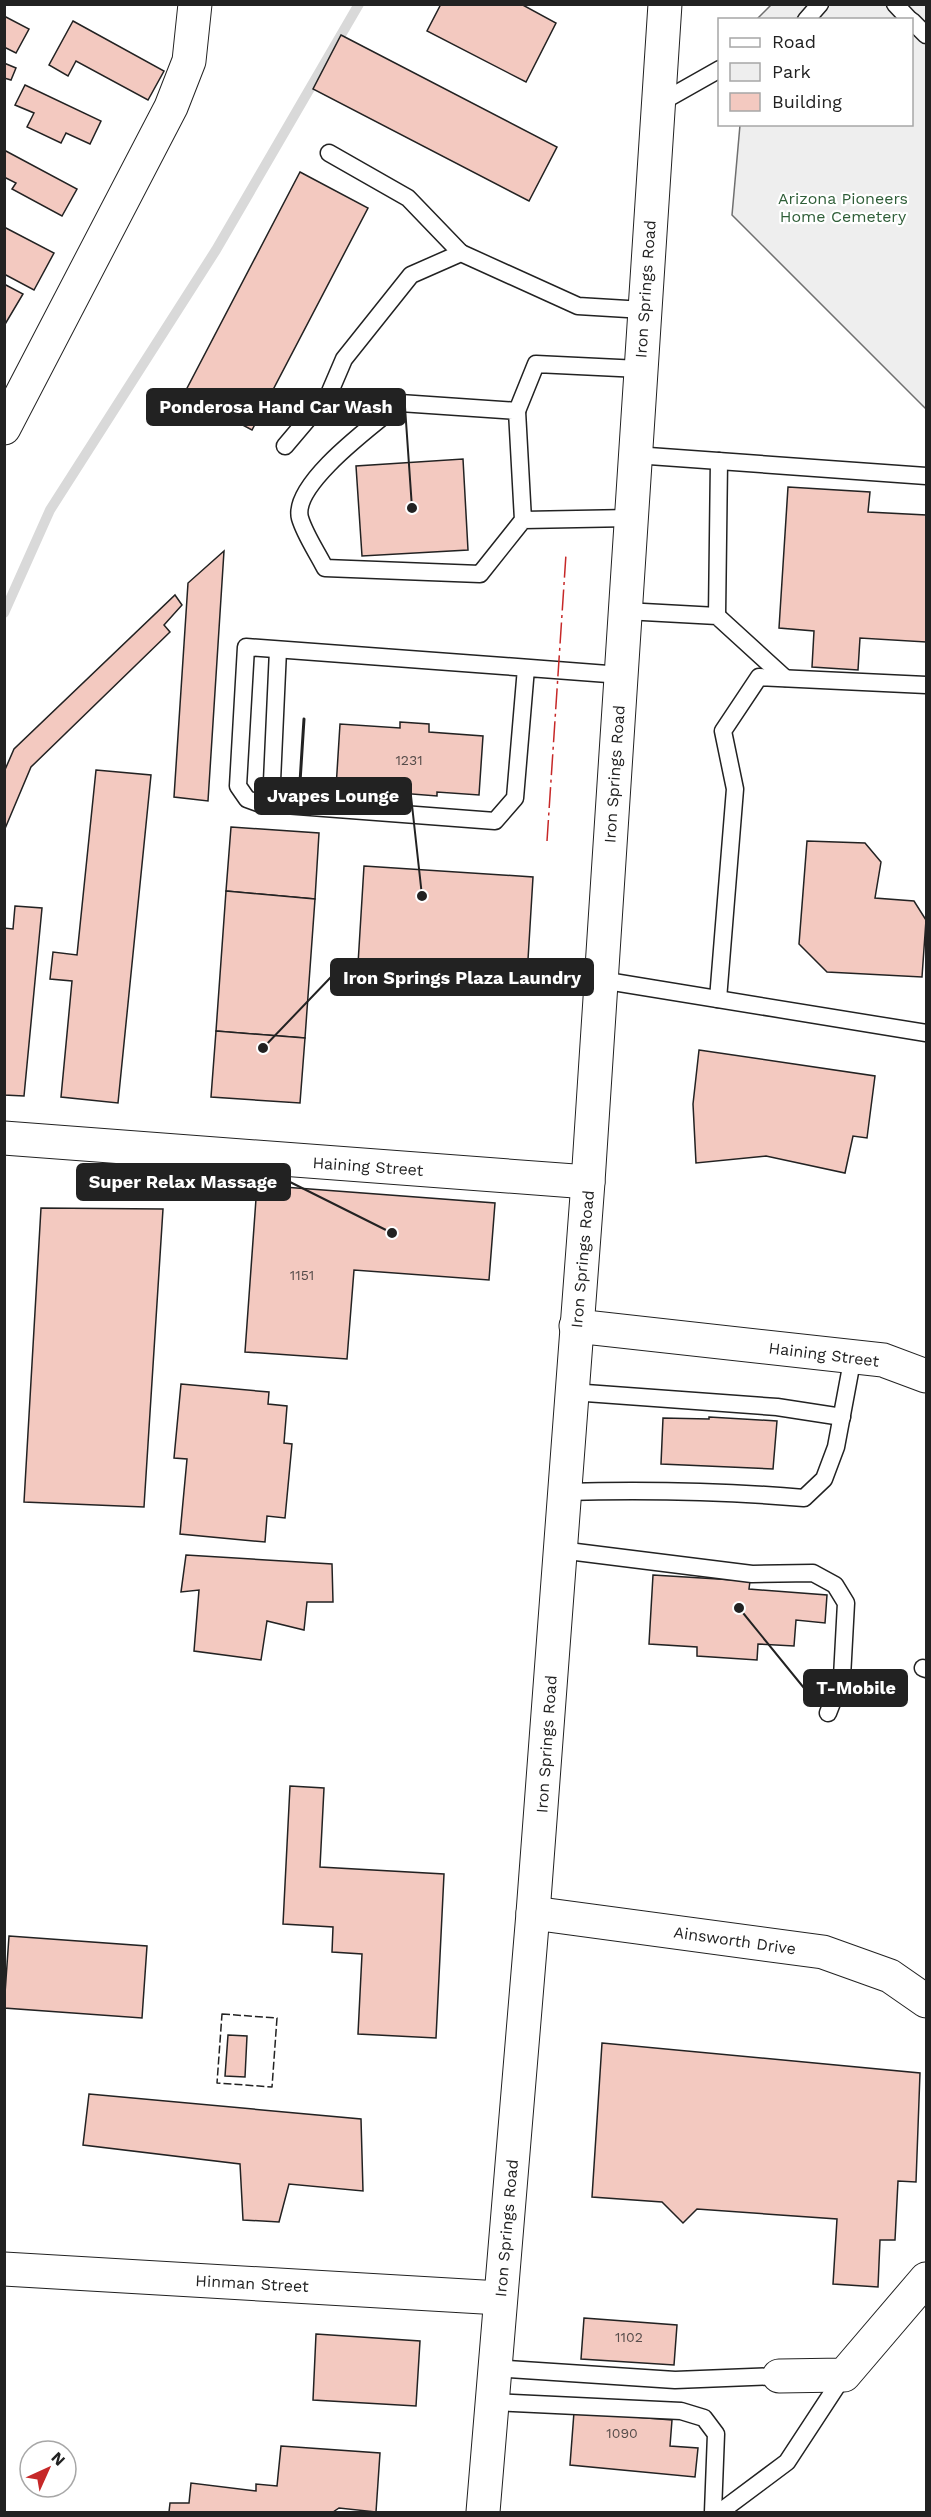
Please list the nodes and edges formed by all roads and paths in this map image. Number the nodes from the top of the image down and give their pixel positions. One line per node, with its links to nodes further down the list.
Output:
1 (195, 4): 16 (main road)
2 (664, 4): 10 (main road, Iron Springs Road)
3 (820, 4): 5 (lane)
4 (895, 4): 6 (lane)
5 (808, 18)
6 (909, 18)
7 (913, 22): 8 (lane)
8 (927, 36)
9 (718, 70): 10 (lane)
10 (657, 104): 13 (main road, Iron Springs Road)
11 (329, 153): 12 (lane)
12 (461, 254): 13 (lane); 17 (lane)
13 (644, 310): 14 (main road, Iron Springs Road)
14 (640, 369): 15 (lane); 18 (main road, Iron Springs Road)
15 (517, 411): 22 (lane); 22 (lane)
16 (4, 428)
17 (285, 446)
18 (634, 455): 19 (lane); 21 (main road, Iron Springs Road)
19 (719, 461): 20 (lane); 24 (lane)
20 (927, 476)
21 (631, 518): 22 (lane); 23 (main road, Iron Springs Road)
22 (523, 520)
23 (625, 611): 24 (lane); 27 (main road, Iron Springs Road)
24 (717, 616): 28 (lane)
25 (278, 650): 26 (lane); 30 (lane); 30 (lane)
26 (526, 668): 27 (lane); 30 (lane)
27 (621, 675): 31 (main road, Iron Springs Road)
28 (785, 678): 29 (lane); 32 (lane)
29 (927, 685)
30 (271, 804)
31 (601, 980): 32 (lane); 35 (main road, Iron Springs Road)
32 (718, 999): 33 (lane)
33 (927, 1033)
34 (4, 1138): 35 (main road, Haining Street)
35 (588, 1182): 36 (main road, Iron Springs Road)
36 (576, 1326): 37 (main road, Haining Street); 39 (main road, Iron Springs Road)
37 (853, 1356): 38 (main road, Haining Street); 40 (lane)
38 (927, 1376)
39 (572, 1392): 40 (lane); 41 (main road, Iron Springs Road)
40 (842, 1417): 41 (lane)
41 (564, 1492): 42 (main road, Iron Springs Road)
42 (560, 1550): 43 (lane); 44 (main road, Iron Springs Road)
43 (828, 1713)
44 (533, 1912): 45 (main road, Ainsworth Drive); 48 (main road, Iron Springs Road)
45 (927, 2001)
46 (4, 2269): 48 (main road, Hinman Street)
47 (927, 2279): 50 (main road)
48 (500, 2298): 49 (main road, Iron Springs Road)
49 (494, 2368): 51 (lane); 52 (main road, Iron Springs Road)
50 (844, 2375): 51 (main road); 55 (lane)
51 (779, 2376)
52 (492, 2402): 53 (main road, Iron Springs Road); 54 (lane)
53 (483, 2512)
54 (713, 2512)
55 (720, 2512)

